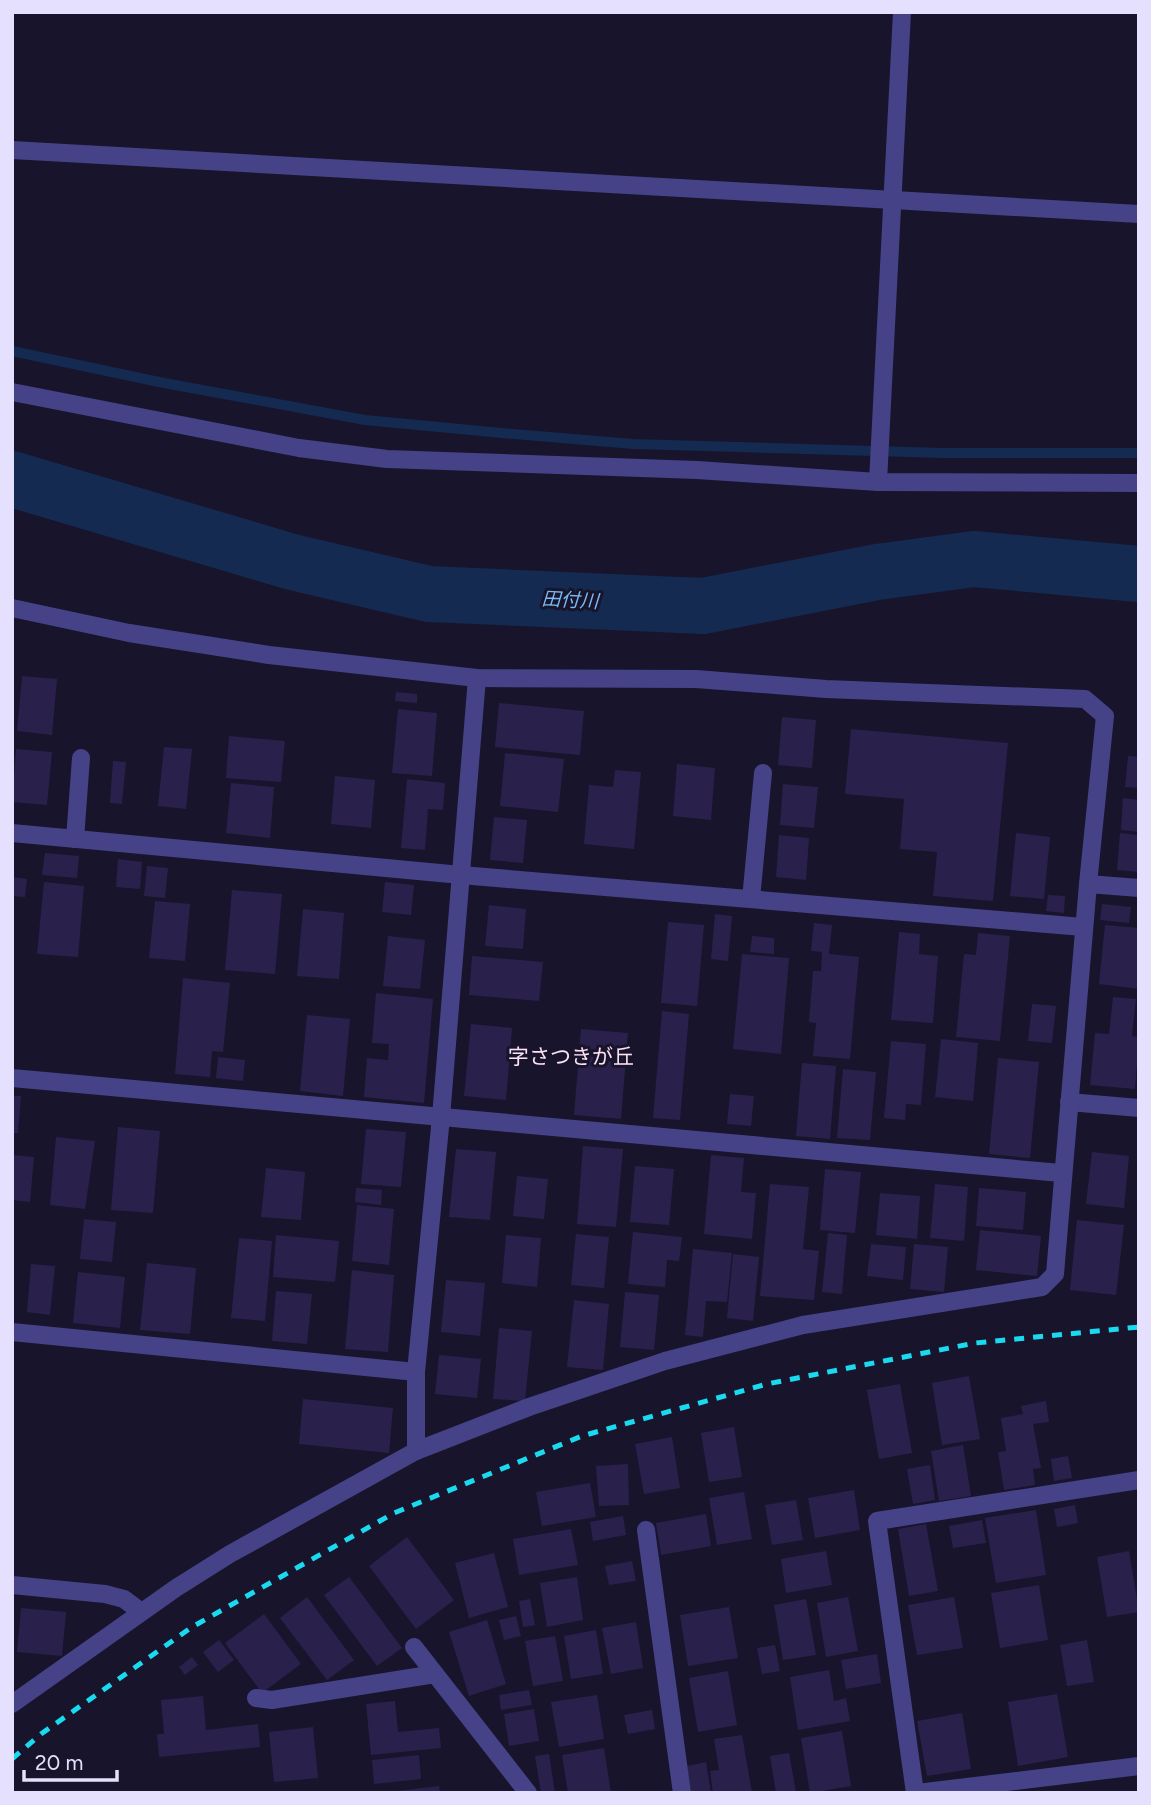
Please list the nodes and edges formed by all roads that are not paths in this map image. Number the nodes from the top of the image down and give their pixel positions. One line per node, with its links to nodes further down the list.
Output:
1 (902, 12): 3 (street)
2 (12, 150): 3 (street)
3 (891, 201): 4 (street); 6 (street)
4 (1139, 214)
5 (12, 392): 6 (street)
6 (878, 482): 7 (street)
7 (1139, 483)
8 (12, 608): 9 (street)
9 (477, 678): 14 (street); 15 (street)
10 (81, 758): 13 (street)
11 (763, 773): 17 (street)
12 (12, 833): 13 (street)
13 (75, 839): 14 (street)
14 (461, 875): 17 (street); 22 (street)
15 (1088, 884): 16 (street); 18 (street)
16 (1139, 888)
17 (751, 898): 18 (street)
18 (1083, 927): 20 (street)
19 (12, 1078): 22 (street)
20 (1069, 1102): 21 (street); 23 (street)
21 (1139, 1108)
22 (441, 1117): 23 (street); 25 (street)
23 (1061, 1173): 26 (street)
24 (12, 1332): 25 (street)
25 (416, 1372): 26 (street)
26 (416, 1451): 30 (street)
27 (1139, 1480): 39 (street)
28 (646, 1530): 38 (street)
29 (12, 1585): 30 (street)
30 (141, 1612): 34 (street)
31 (414, 1647): 32 (street)
32 (435, 1674): 33 (street); 37 (street)
33 (256, 1698)
34 (12, 1704)
35 (1139, 1766): 36 (street)
36 (964, 1790): 39 (street)
37 (528, 1793)
38 (682, 1793)
39 (916, 1793)

